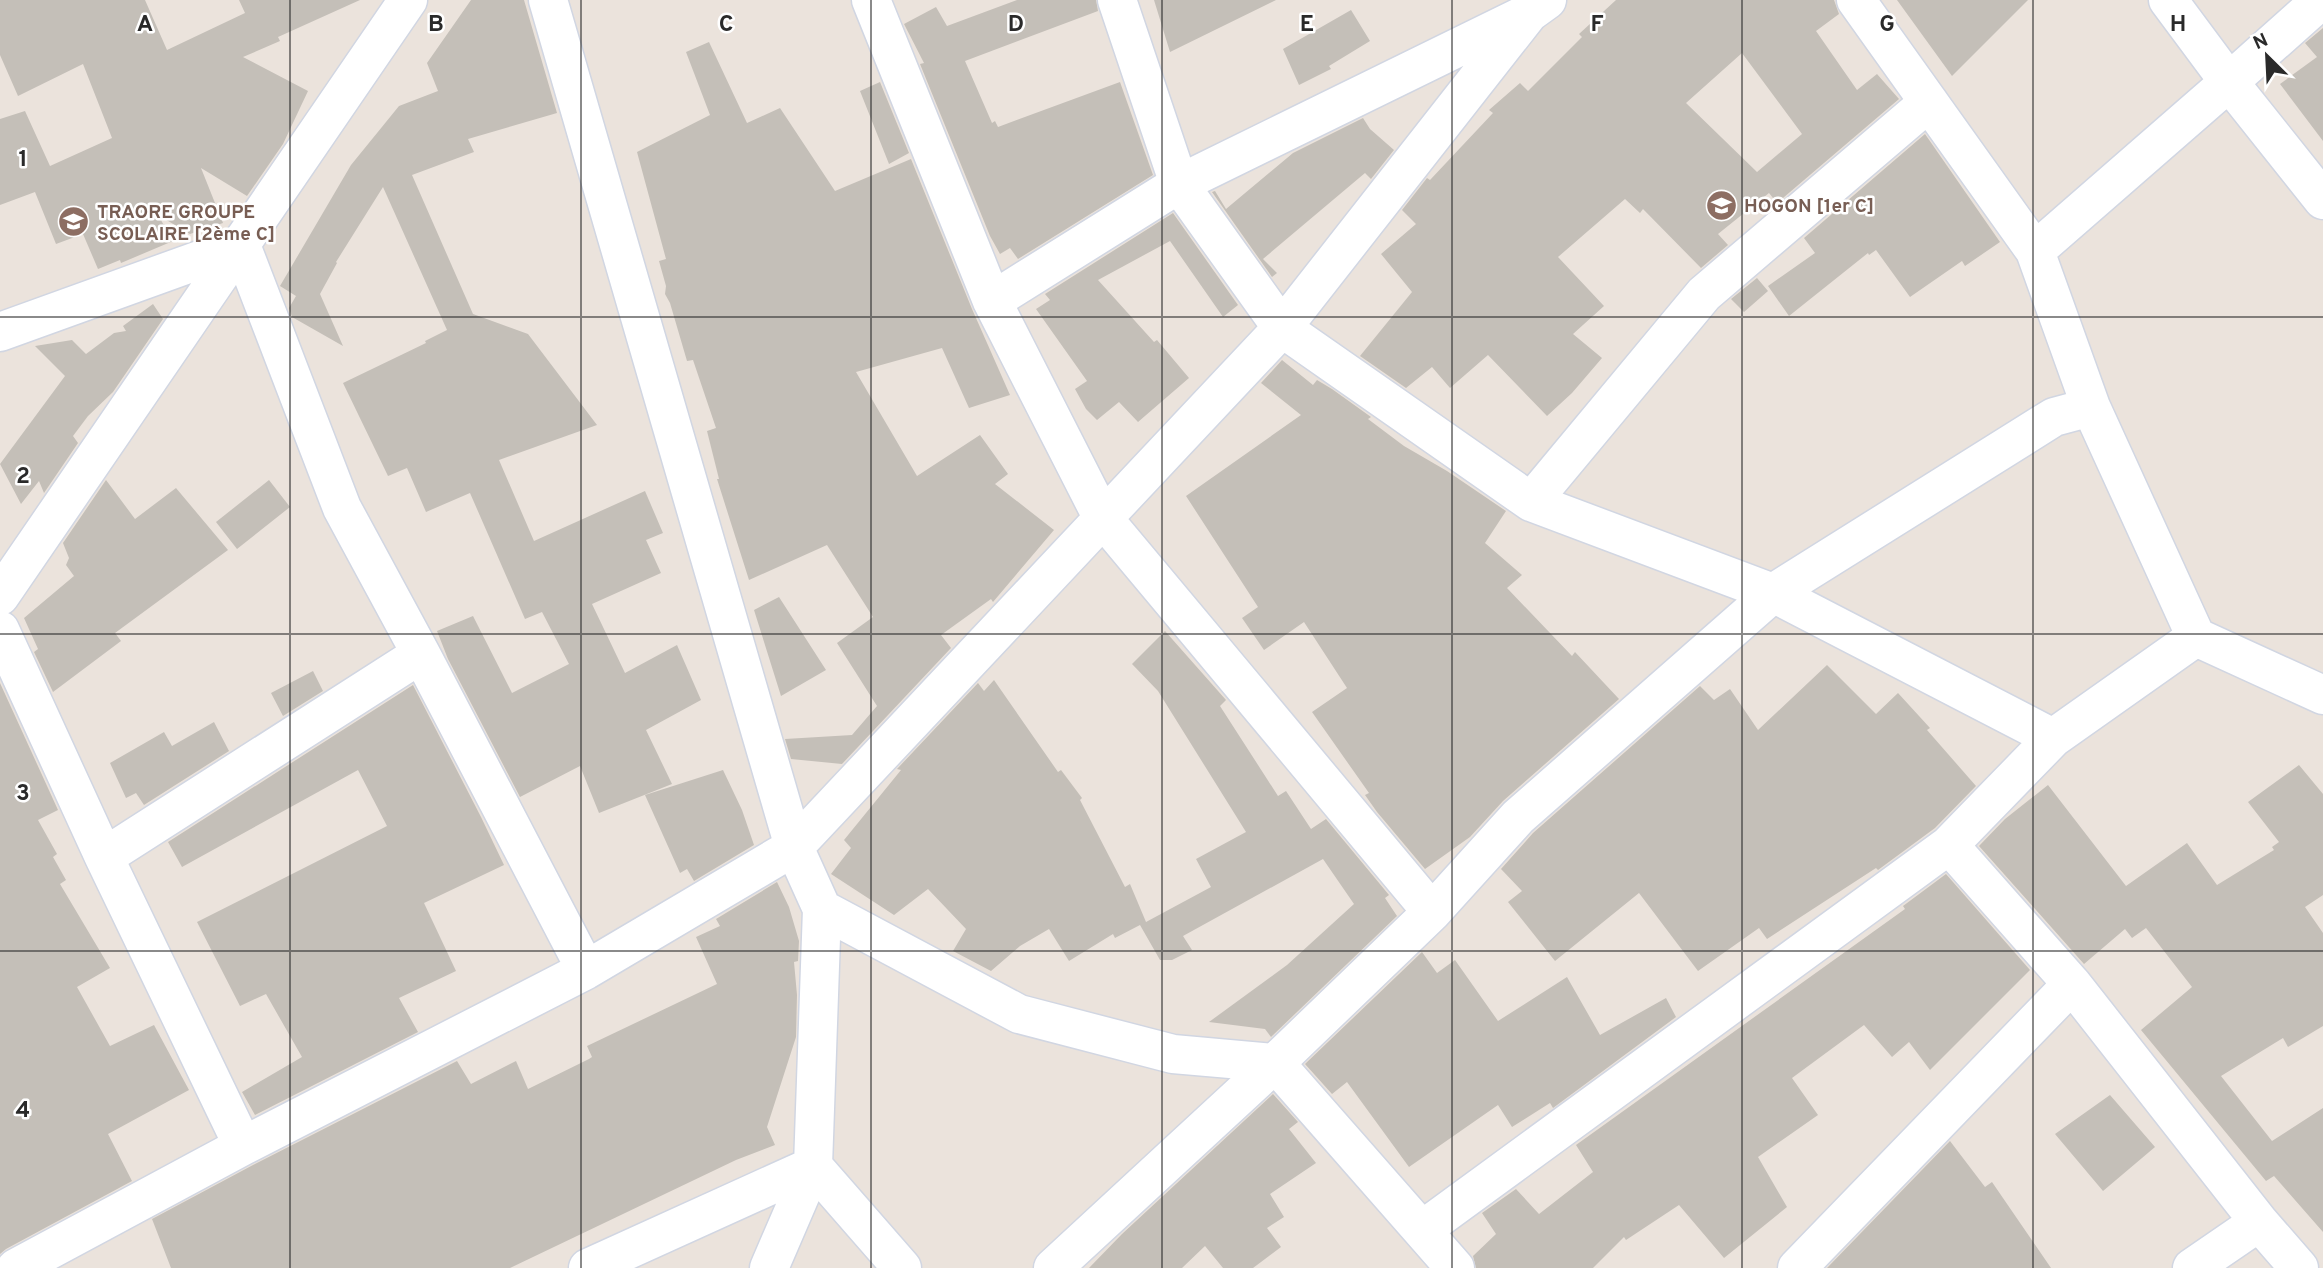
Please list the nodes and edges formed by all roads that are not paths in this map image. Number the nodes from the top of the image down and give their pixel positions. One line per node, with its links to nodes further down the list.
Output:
1 (408, 0): 13 (street)
2 (548, 0): 29 (street)
3 (870, 0): 15 (street)
4 (1117, 0): 11 (street)
5 (1856, 0): 10 (street)
6 (2168, 0): 9 (street)
7 (2321, 0): 9 (street)
8 (1538, 6): 11 (street); 16 (street)
9 (2230, 82): 12 (street); 14 (street)
10 (1928, 102): 14 (street); 19 (street)
11 (1179, 184): 15 (street); 16 (street)
12 (2323, 200)
13 (242, 245): 17 (street); 22 (street); 25 (street)
14 (2035, 251): 18 (street)
15 (992, 301): 20 (street)
16 (1282, 328): 19 (street); 20 (street)
17 (0, 332)
18 (2091, 407): 21 (street); 24 (street)
19 (1531, 502): 21 (street)
20 (1102, 517): 29 (street); 32 (street)
21 (1773, 593): 27 (street); 32 (street)
22 (0, 596)
23 (0, 630): 30 (street)
24 (2196, 637): 26 (street); 27 (street)
25 (421, 654): 30 (street); 33 (street)
26 (2323, 695)
27 (2053, 738): 28 (street)
28 (1949, 845): 34 (street); 39 (street)
29 (794, 847): 31 (street); 33 (street)
30 (104, 857): 36 (street)
31 (822, 909): 35 (street); 37 (street)
32 (1432, 912): 35 (street)
33 (586, 970): 36 (street)
34 (2072, 984): 38 (street); 46 (street)
35 (1275, 1063): 39 (street); 44 (street)
36 (243, 1146): 40 (street)
37 (813, 1166): 41 (street); 42 (street); 43 (street)
38 (2259, 1222): 47 (street); 48 (street)
39 (1422, 1230): 45 (street)
40 (16, 1268)
41 (588, 1268)
42 (769, 1268)
43 (902, 1268)
44 (1053, 1268)
45 (1455, 1268)
46 (1797, 1268)
47 (2192, 1268)
48 (2299, 1268)

